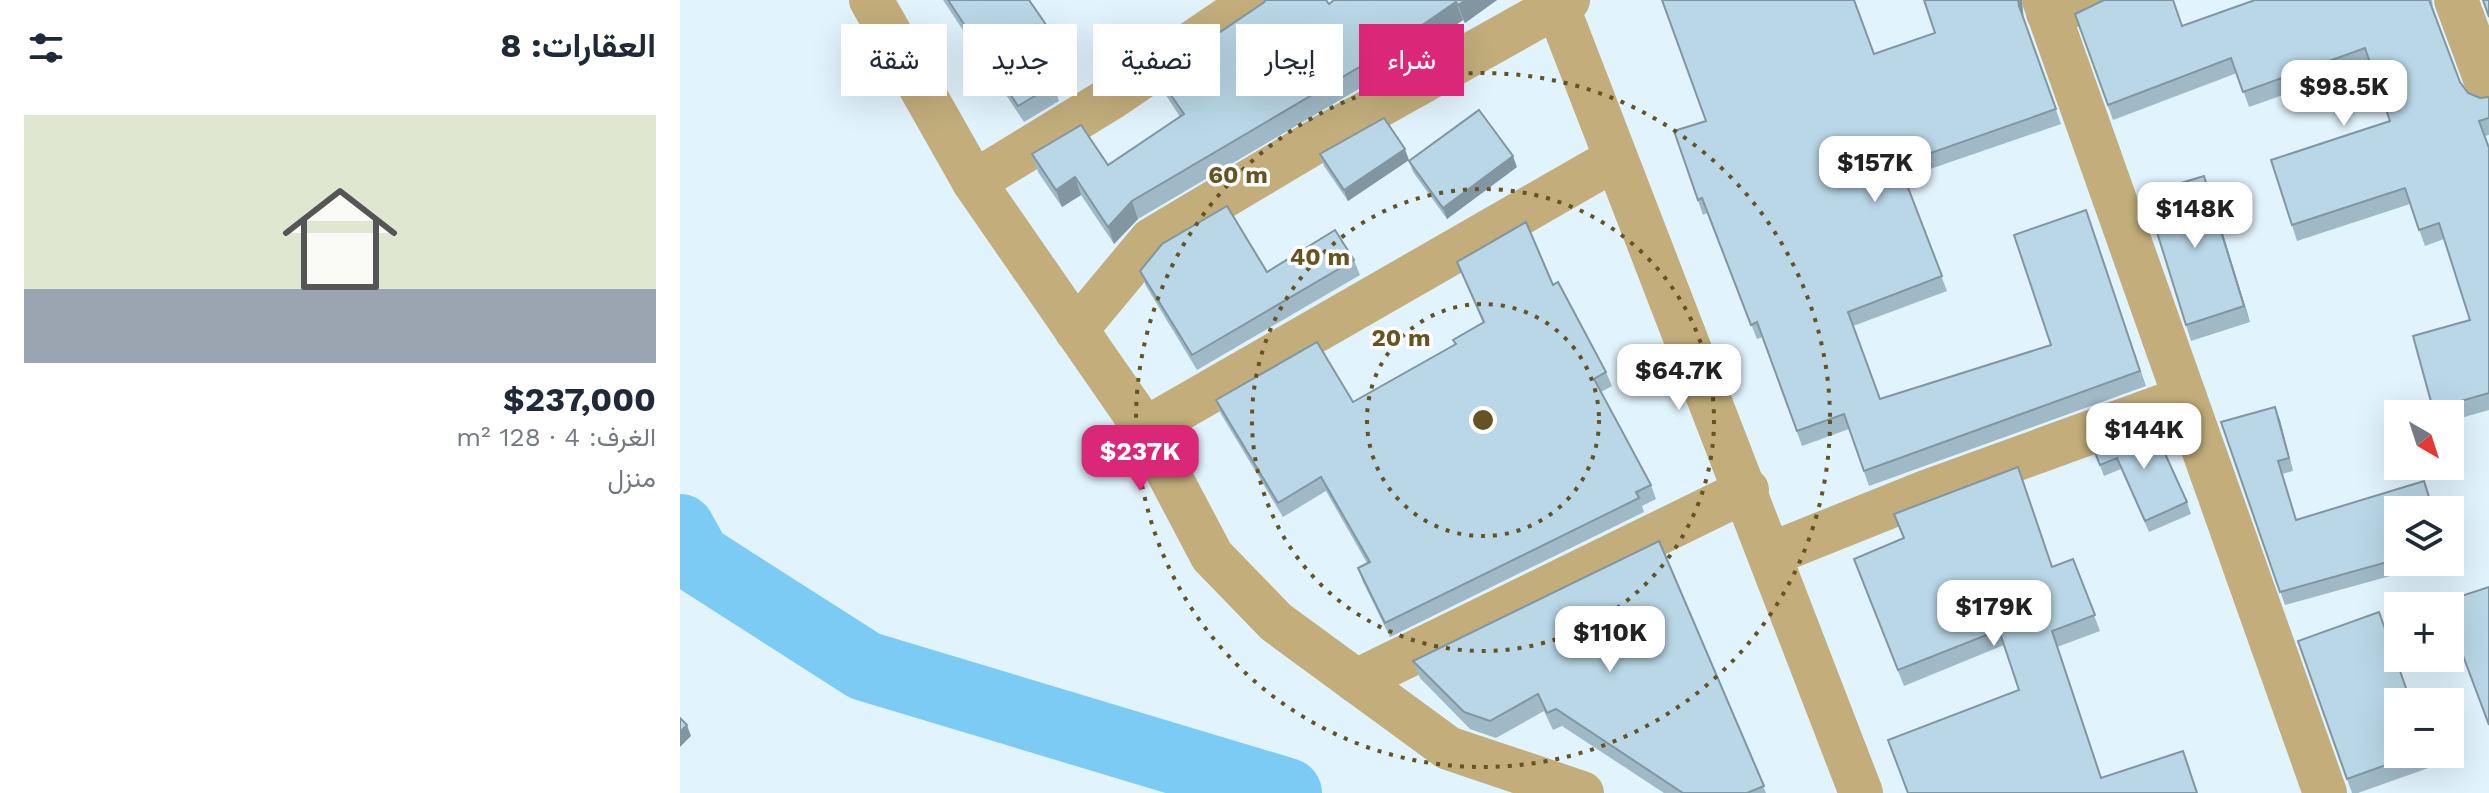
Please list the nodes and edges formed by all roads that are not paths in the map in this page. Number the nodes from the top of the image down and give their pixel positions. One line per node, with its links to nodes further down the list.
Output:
1 (871, 0): 9 (street)
2 (1255, 0): 9 (street)
3 (2090, 0): 6 (street)
4 (2456, 0): 7 (street)
5 (1563, 4): 8 (street); 10 (street)
6 (2046, 7): 11 (street)
7 (2489, 89)
8 (1615, 159): 12 (street); 13 (street)
9 (974, 182): 10 (street)
10 (1076, 330): 12 (street)
11 (2185, 398): 14 (street); 18 (street)
12 (1145, 429): 15 (street)
13 (1747, 490): 14 (street); 15 (street)
14 (1771, 554): 17 (street)
15 (1356, 681): 16 (street)
16 (1582, 793)
17 (1861, 793)
18 (2325, 793)

